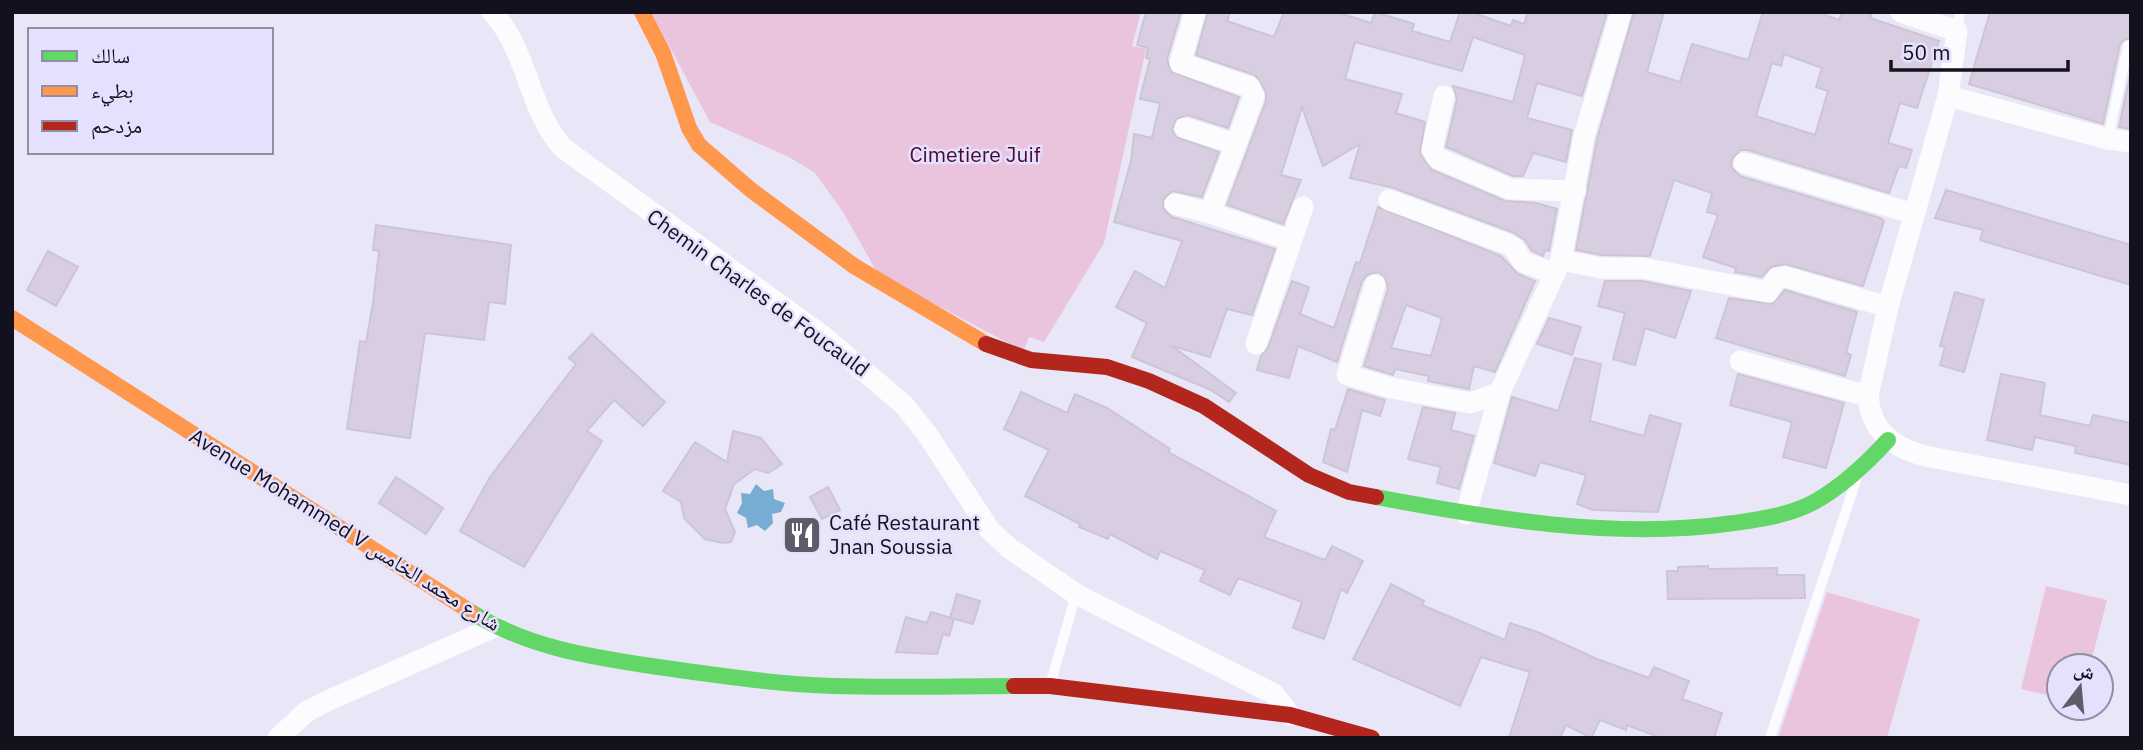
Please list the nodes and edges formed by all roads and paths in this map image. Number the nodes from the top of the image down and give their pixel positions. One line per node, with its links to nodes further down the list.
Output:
1 (492, 12): 34 (street, Chemin Charles de Foucauld)
2 (642, 12): 33 (main road)
3 (1195, 12): 13 (street)
4 (1620, 12): 15 (street)
5 (1901, 12): 6 (street)
6 (1959, 22): 9 (street)
7 (2128, 46): 11 (lane)
8 (1444, 96): 15 (street)
9 (1948, 96): 11 (street); 20 (street)
10 (1185, 128): 13 (street)
11 (2108, 139): 12 (street)
12 (2131, 142)
13 (1236, 144): 19 (street)
14 (1744, 163): 20 (street)
15 (1576, 191): 22 (street)
16 (1389, 200): 22 (street)
17 (1175, 204): 19 (street)
18 (1304, 207): 21 (street)
19 (1210, 213): 21 (street)
20 (1914, 214): 24 (street)
21 (1290, 240): 26 (street)
22 (1558, 267): 24 (street); 28 (street)
23 (1375, 285): 28 (street)
24 (1888, 307): 29 (street)
25 (12, 318): 35 (main road, Avenue Mohammed V شارع محمد الخامس)
26 (1256, 344)
27 (1740, 361): 29 (street)
28 (1500, 391): 33 (street)
29 (1868, 396): 30 (street)
30 (1888, 440): 31 (main road); 32 (street)
31 (1859, 472): 33 (main road); 40 (lane)
32 (2131, 495)
33 (1466, 514)
34 (1076, 594): 36 (lane); 37 (street, Chemin Charles de Foucauld)
35 (495, 627): 36 (main road, Avenue Mohammed V شارع محمد الخامس); 38 (street)
36 (1049, 686): 37 (main road, Avenue Mohammed V شارع محمد الخامس)
37 (1290, 715): 39 (main road, Avenue Mohammed V شارع محمد الخامس)
38 (278, 738)
39 (1372, 738)
40 (1770, 738)

